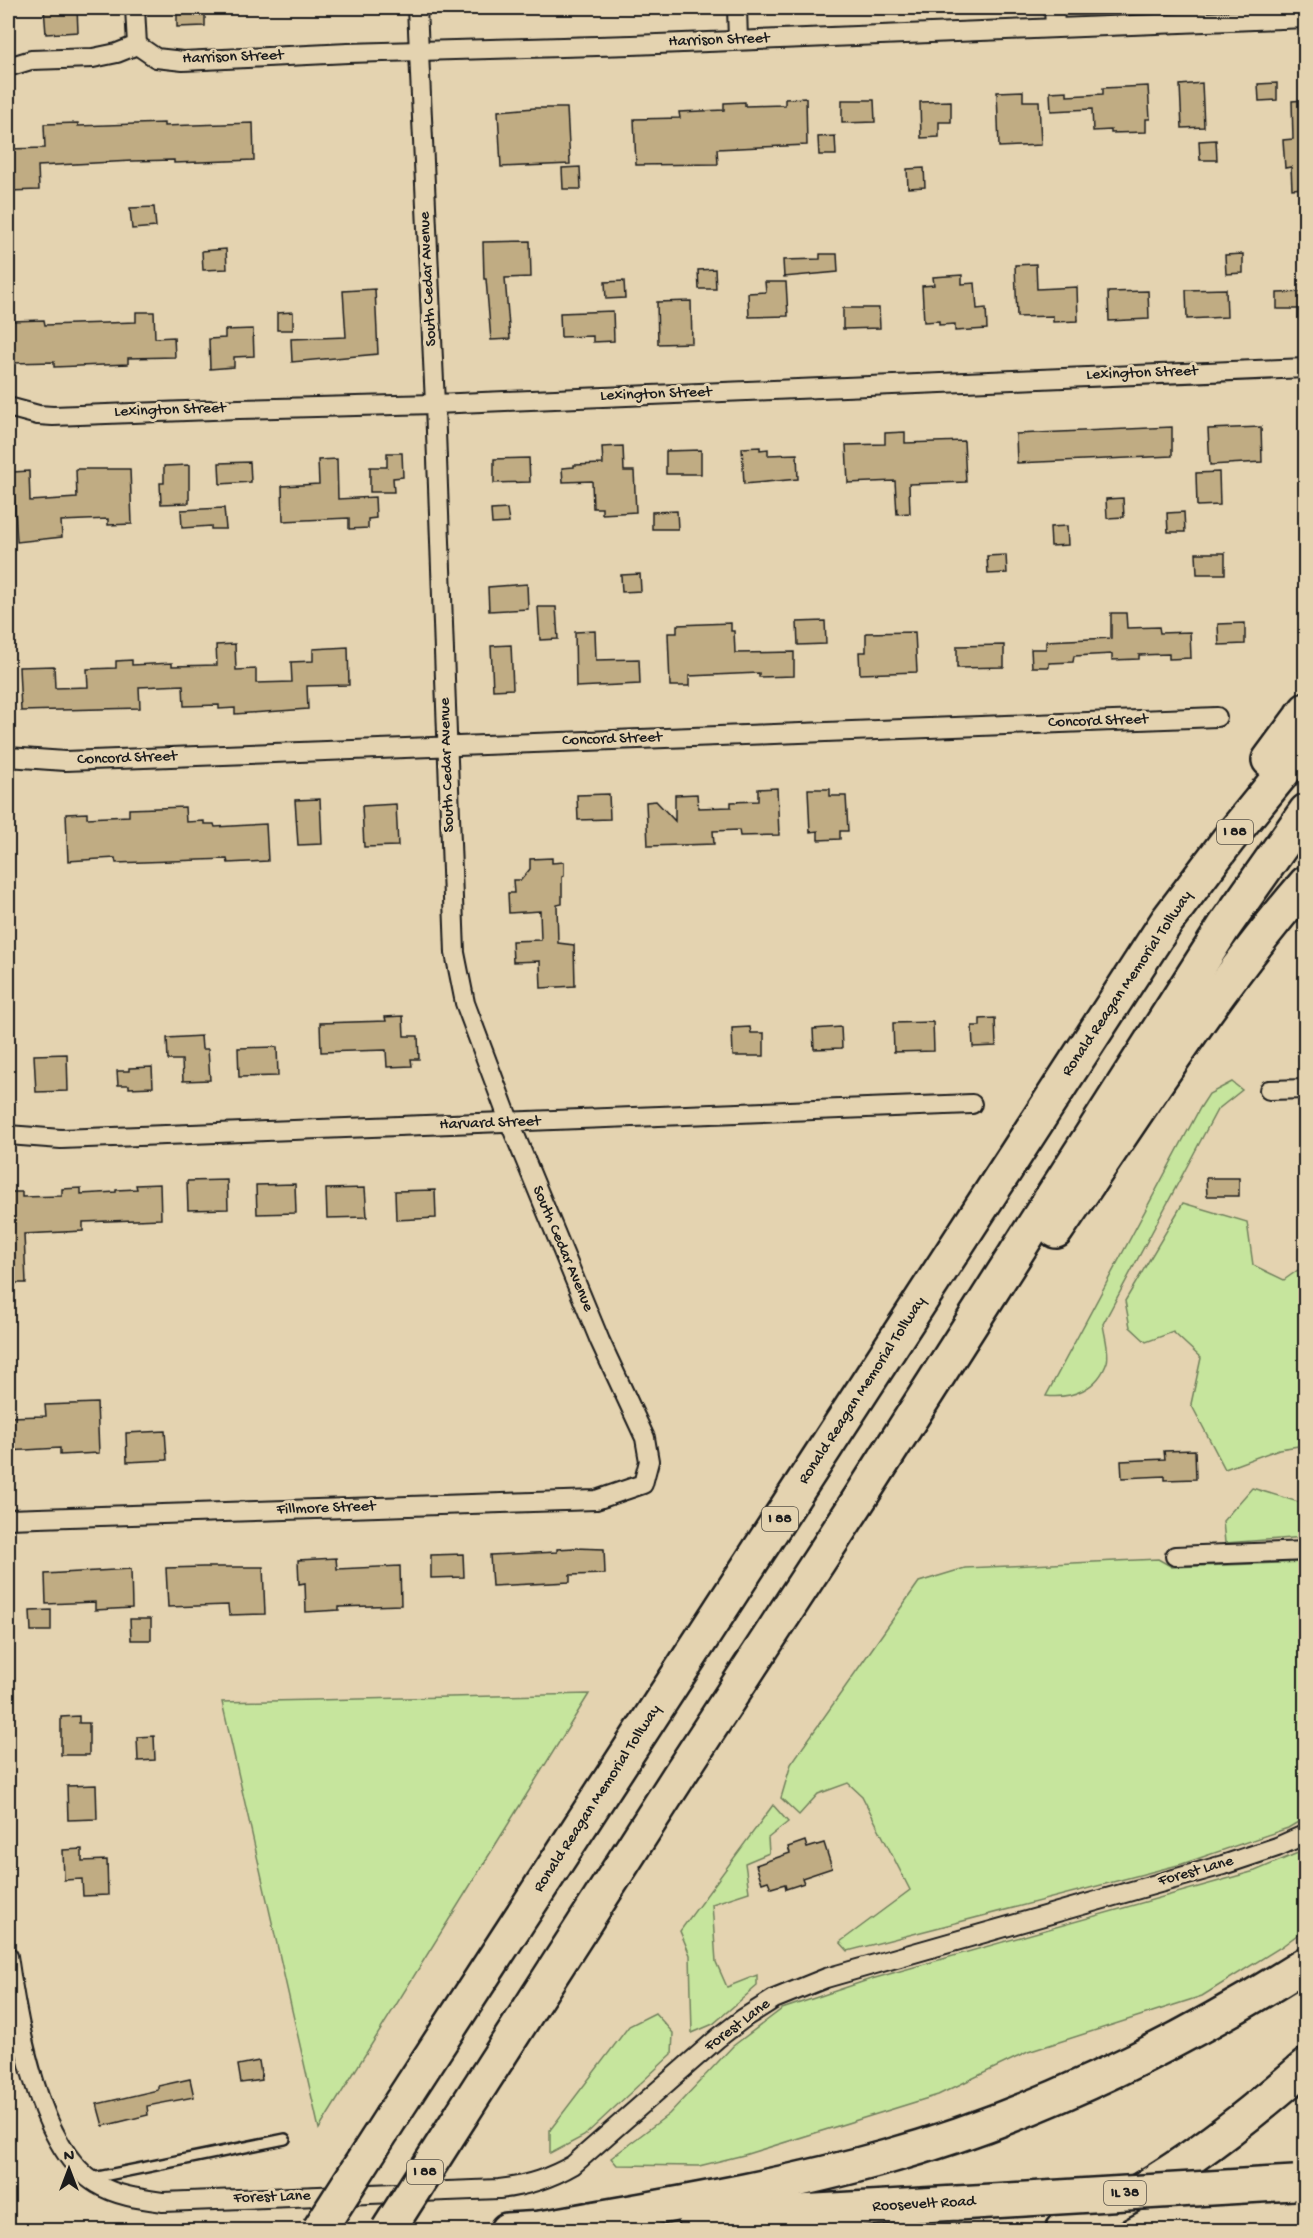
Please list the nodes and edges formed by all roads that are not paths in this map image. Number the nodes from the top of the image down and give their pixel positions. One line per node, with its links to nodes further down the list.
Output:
1 (135, 8): 8 (street)
2 (417, 8): 9 (street, South Cedar Avenue)
3 (737, 8): 7 (street)
4 (1054, 8): 6 (street)
5 (1305, 18): 6 (street, Harrison Street)
6 (1055, 27): 7 (street, Harrison Street)
7 (738, 40): 9 (street, Harrison Street)
8 (137, 45): 9 (street, Harrison Street); 10 (street)
9 (418, 51): 12 (street, South Cedar Avenue)
10 (8, 67)
11 (1305, 368): 12 (street, Lexington Street)
12 (435, 404): 13 (street, Lexington Street); 17 (street, South Cedar Avenue)
13 (8, 408)
14 (1305, 710): 21 (highway)
15 (1217, 717): 17 (street, Concord Street)
16 (1305, 744): 21 (highway, Ronald Reagan Memorial Tollway / I 88)
17 (447, 747): 18 (street, Concord Street); 25 (street, South Cedar Avenue)
18 (8, 757)
19 (1305, 811): 28 (highway, I 88)
20 (1305, 883): 28 (highway)
21 (1167, 921): 40 (highway, Ronald Reagan Memorial Tollway / I 88, bridge)
22 (1305, 1089): 23 (street)
23 (1269, 1090)
24 (972, 1104): 25 (street, Harvard Street)
25 (510, 1123): 26 (street, Harvard Street); 27 (street, South Cedar Avenue)
26 (8, 1135)
27 (643, 1484): 29 (street, Fillmore Street)
28 (861, 1498): 41 (highway, I 88, bridge)
29 (8, 1519)
30 (1305, 1551): 31 (street)
31 (1175, 1556)
32 (1305, 1834): 37 (street, Forest Lane)
33 (8, 1956): 37 (street, Forest Lane)
34 (1305, 1964): 39 (highway)
35 (1305, 2066): 43 (highway)
36 (285, 2139): 37 (lane)
37 (90, 2179)
38 (1300, 2183): 39 (highway, Roosevelt Road / IL 38, bridge)
39 (541, 2228): 42 (highway, Roosevelt Road / IL 38)
40 (319, 2230)
41 (388, 2230)
42 (507, 2230)
43 (1063, 2230)

